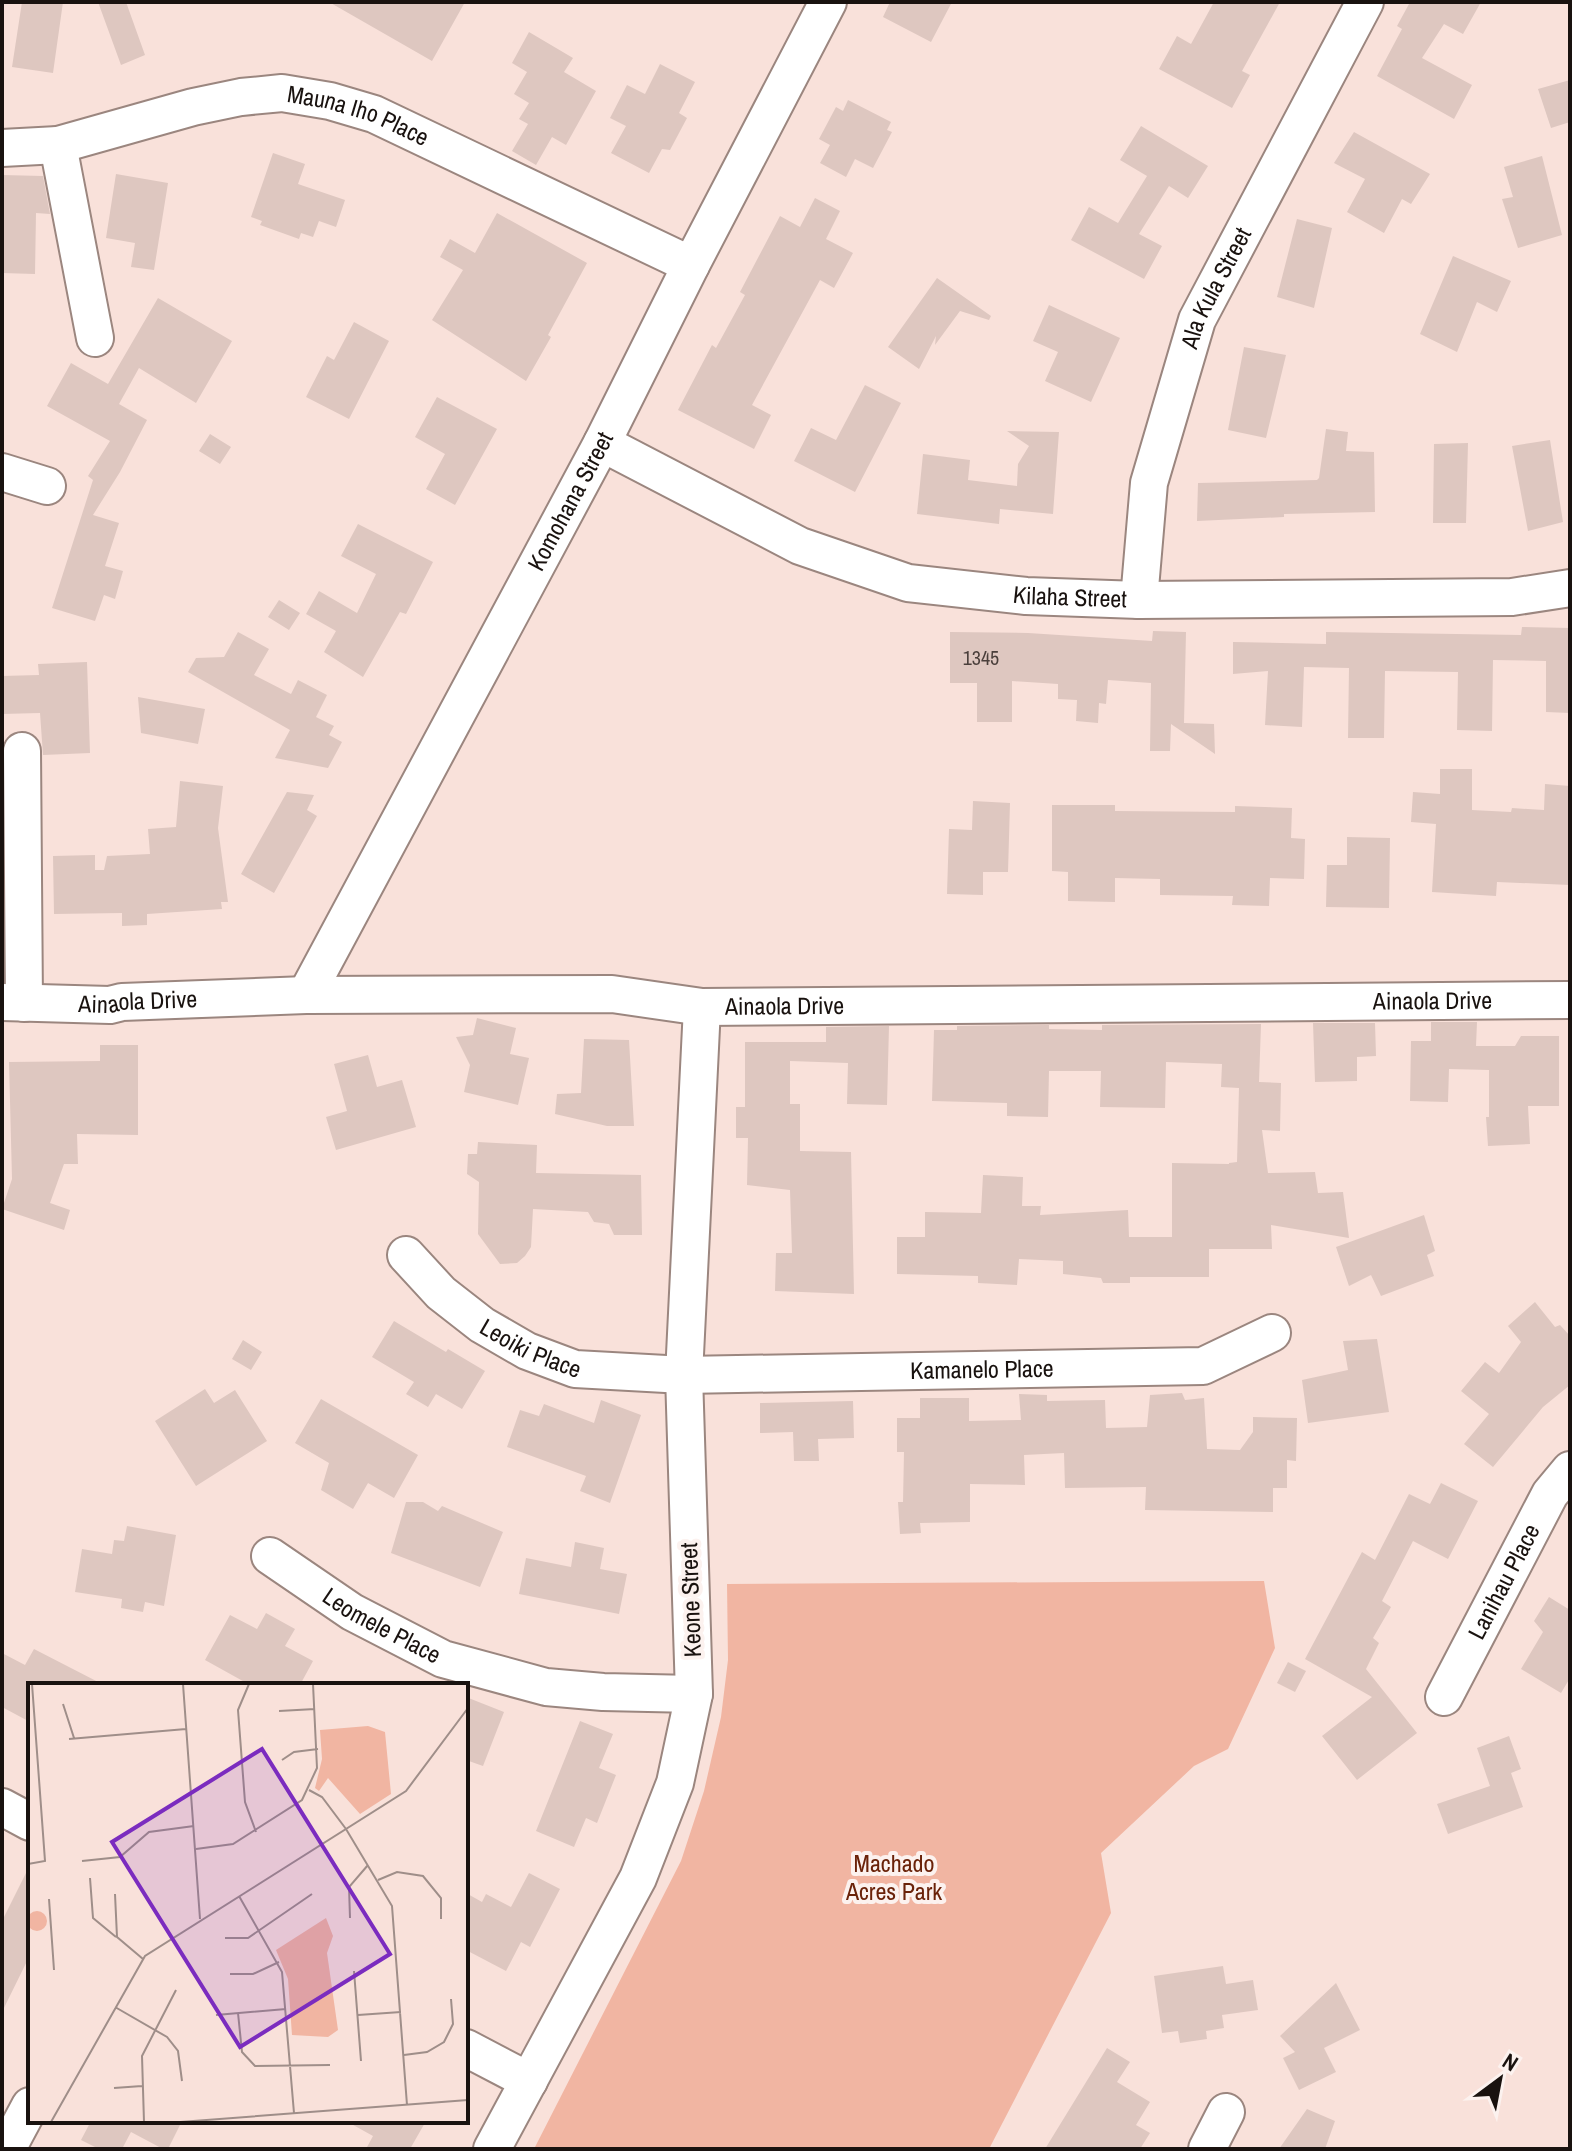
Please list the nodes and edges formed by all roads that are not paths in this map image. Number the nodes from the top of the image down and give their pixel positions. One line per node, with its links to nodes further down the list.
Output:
1 (828, 2): 5 (street, Komohana Street)
2 (1365, 2): 11 (street, Ala Kula Street)
3 (58, 145): 4 (street, Mauna Iho Place); 5 (street, Mauna Iho Place); 6 (street)
4 (2, 148)
5 (691, 265): 7 (street, Komohana Street)
6 (95, 338)
7 (602, 443): 11 (street, Kilaha Street); 13 (street, Komohana Street)
8 (2, 472): 9 (street)
9 (47, 486)
10 (1570, 588): 11 (street, Kilaha Street)
11 (1139, 600)
12 (22, 751): 15 (street)
13 (306, 995): 15 (street, Ainaola Drive); 16 (street, Ainaola Drive)
14 (1570, 1000): 16 (street, Ainaola Drive)
15 (13, 1002)
16 (702, 1007): 19 (street, Keone Street)
17 (406, 1255): 19 (street, Leoiki Place)
18 (1272, 1333): 19 (street, Kamanelo Place)
19 (684, 1375): 22 (street, Keone Street)
20 (1570, 1470): 23 (street, Lanihau Place)
21 (270, 1556): 22 (street, Leomele Place)
22 (694, 1694): 27 (street, Keone Street)
23 (1444, 1697)
24 (2, 1807): 25 (street)
25 (28, 1821)
26 (468, 2049): 27 (street)
27 (529, 2081): 31 (street, Keone Street)
28 (28, 2110): 30 (street)
29 (1226, 2112): 32 (street)
30 (7, 2149)
31 (492, 2149)
32 (1207, 2149)

